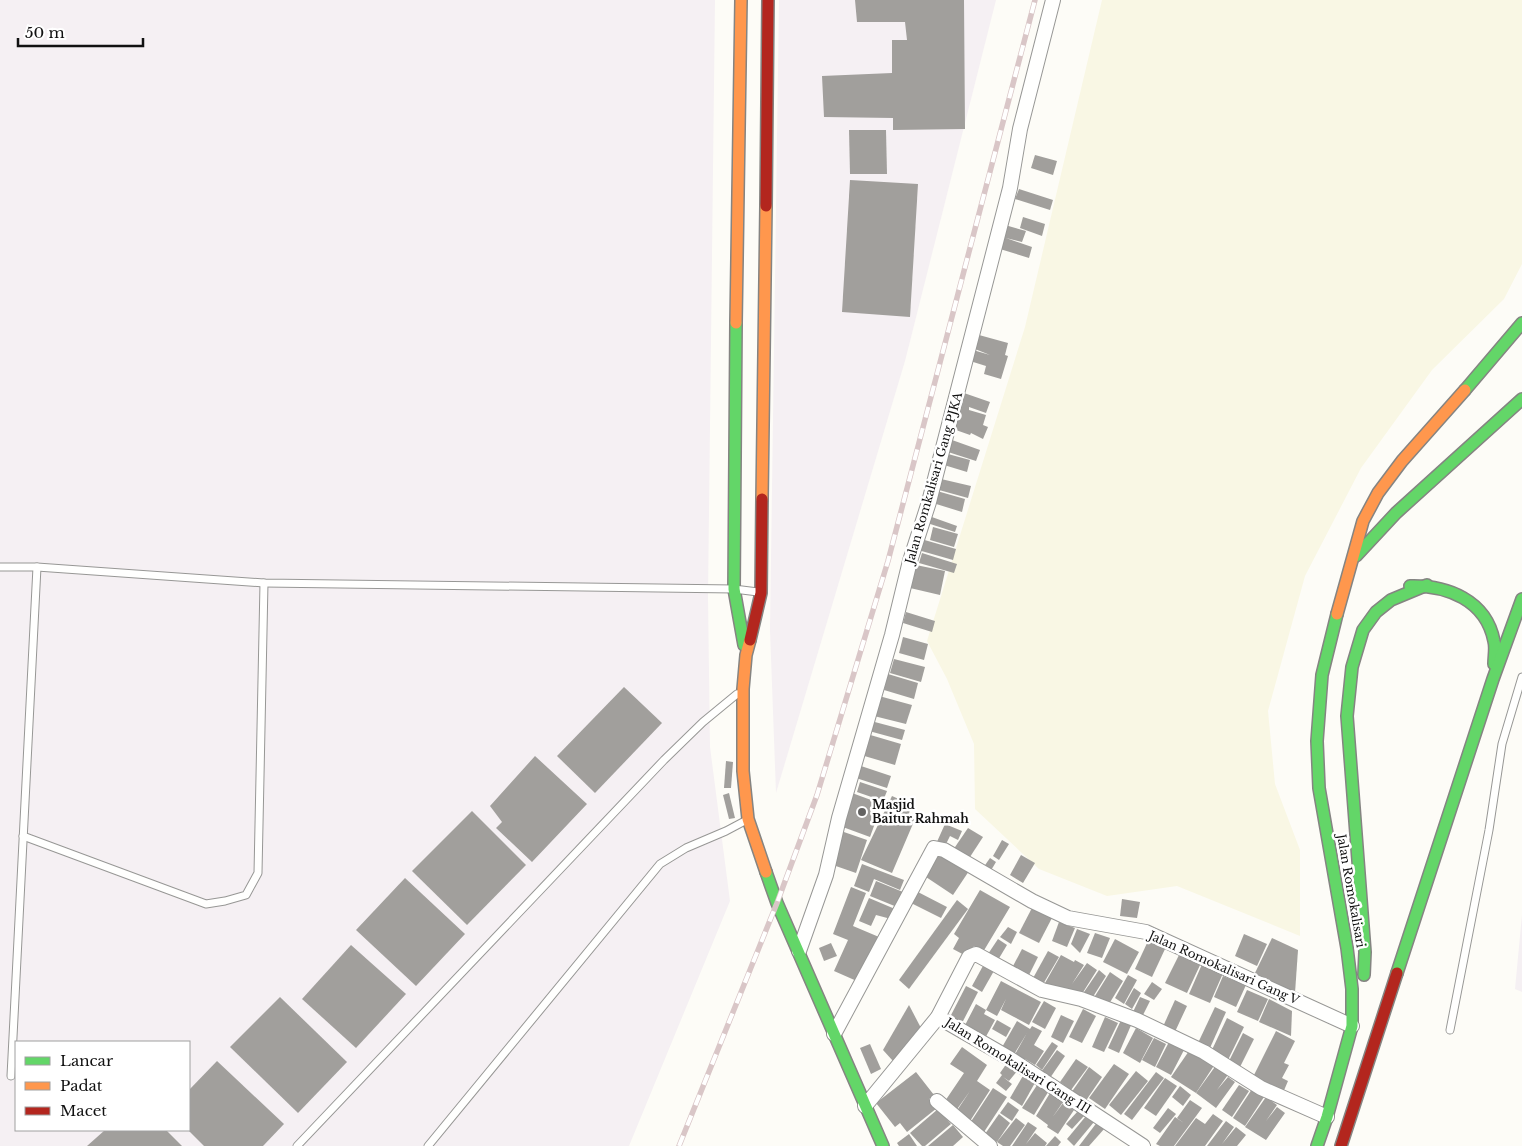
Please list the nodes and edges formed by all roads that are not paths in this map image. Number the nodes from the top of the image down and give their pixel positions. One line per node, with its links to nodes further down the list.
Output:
1 (741, 0): 11 (highway)
2 (768, 0): 12 (highway)
3 (1053, 0): 23 (street, Jalan Romkalisari Gang PJKA)
4 (1522, 323): 6 (highway, Jalan Romokalisari)
5 (1522, 399): 6 (highway)
6 (1353, 560): 16 (highway, Jalan Romokalisari)
7 (0, 567): 8 (lane)
8 (37, 567): 9 (lane); 22 (lane)
9 (264, 583): 11 (lane); 22 (lane)
10 (1427, 585): 13 (highway); 19 (highway); 25 (highway)
11 (734, 589): 12 (lane); 17 (highway)
12 (761, 593): 17 (highway)
13 (1380, 594)
14 (1522, 599): 19 (highway)
15 (1350, 617): 16 (highway)
16 (1331, 637): 25 (highway, Jalan Romokalisari)
17 (746, 655): 20 (highway)
18 (1522, 678): 26 (lane)
19 (1493, 680): 38 (highway)
20 (743, 689): 21 (highway); 32 (lane)
21 (748, 819): 23 (highway); 33 (lane)
22 (23, 836): 28 (lane)
23 (798, 952): 27 (highway)
24 (938, 1017): 30 (street, Jalan Romokalisari Gang III); 31 (street); 36 (street, Jalan Romokalisari Gang III)
25 (1352, 1026): 27 (street, Jalan Romokalisari Gang V); 31 (highway, Jalan Romokalisari)
26 (1450, 1030)
27 (833, 1035): 30 (highway)
28 (11, 1076)
29 (937, 1101): 35 (street)
30 (865, 1106): 34 (highway)
31 (1327, 1117): 37 (highway, Jalan Romokalisari)
32 (297, 1146)
33 (428, 1146)
34 (882, 1146)
35 (990, 1146)
36 (1143, 1146)
37 (1317, 1146)
38 (1341, 1146)

